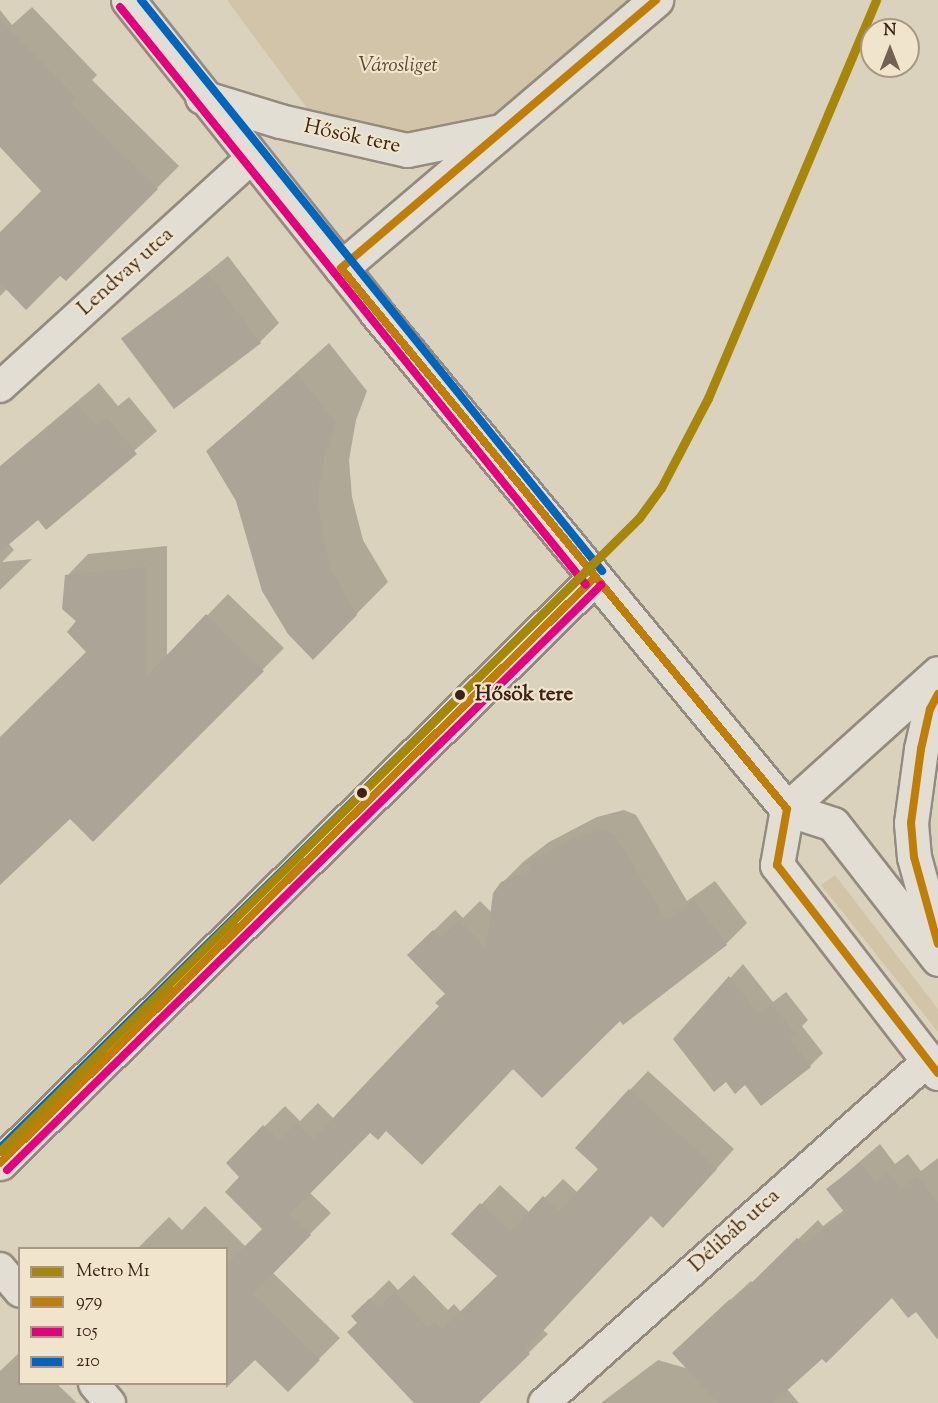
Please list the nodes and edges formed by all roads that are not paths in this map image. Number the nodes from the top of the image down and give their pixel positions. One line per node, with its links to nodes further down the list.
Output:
1 (128, 0): 3 (main road)
2 (656, 0): 4 (main road, Hősök tere)
3 (202, 97): 4 (main road, Hősök tere); 5 (main road)
4 (503, 131): 6 (main road, Hősök tere)
5 (252, 158): 6 (main road); 7 (street, Lendvay utca)
6 (341, 268): 8 (main road)
7 (0, 387)
8 (594, 578): 11 (main road); 15 (main road)
9 (938, 673): 11 (main road)
10 (938, 694): 12 (main road)
11 (788, 809): 13 (main road); 14 (main road)
12 (938, 944)
13 (938, 959)
14 (933, 1066): 18 (street, Délibáb utca)
15 (0, 1163)
16 (96, 1385): 17 (street)
17 (110, 1403)
18 (543, 1403)

